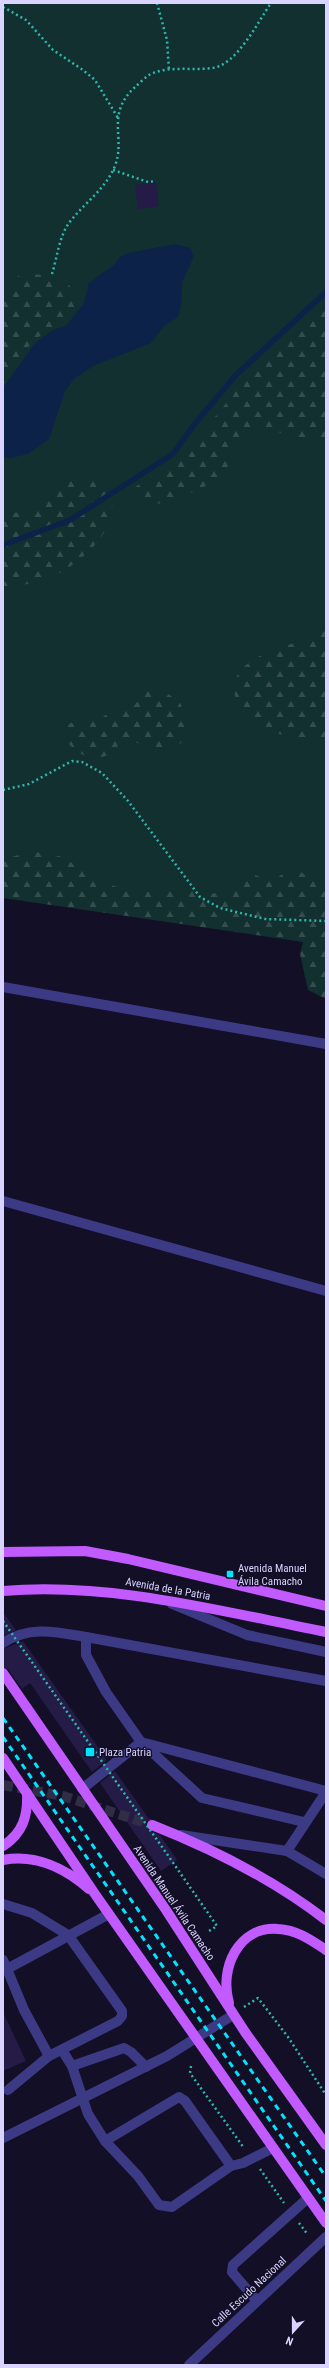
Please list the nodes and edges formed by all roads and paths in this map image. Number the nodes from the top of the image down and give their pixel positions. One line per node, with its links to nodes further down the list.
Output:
1 (157, 3): 4 (path)
2 (272, 3): 4 (path)
3 (3, 7): 5 (path)
4 (170, 70): 5 (path)
5 (118, 119): 6 (path)
6 (113, 170): 7 (path); 8 (path)
7 (156, 181)
8 (52, 274)
9 (3, 790): 10 (path)
10 (326, 921)
11 (3, 987): 12 (street)
12 (326, 1044)
13 (3, 1201): 14 (street)
14 (326, 1291)
15 (3, 1552): 18 (main road)
16 (3, 1591): 17 (main road, Avenida de la Patria)
17 (164, 1600): 20 (main road, Avenida de la Patria); 23 (street)
18 (326, 1606)
19 (3, 1621): 42 (path, bridge)
20 (326, 1632)
21 (86, 1637): 22 (street); 25 (street); 26 (street)
22 (3, 1644)
23 (326, 1652)
24 (3, 1673): 28 (main road, Avenida Manuel Ávila Camacho)
25 (326, 1681)
26 (141, 1742): 28 (street); 29 (street); 31 (street)
27 (3, 1758): 30 (main road)
28 (82, 1789): 46 (main road, Avenida Manuel Ávila Camacho)
29 (326, 1791): 31 (street)
30 (27, 1793): 34 (main road); 38 (main road)
31 (304, 1822): 35 (street)
32 (152, 1825): 33 (main road)
33 (177, 1835): 35 (street); 41 (main road)
34 (3, 1846)
35 (287, 1851): 37 (street)
36 (3, 1860): 38 (main road)
37 (326, 1874)
38 (97, 1897): 40 (main road)
39 (3, 1904): 43 (street)
40 (109, 1914): 43 (street); 47 (main road)
41 (326, 1920)
42 (209, 1931)
43 (68, 1935): 45 (street); 48 (street)
44 (326, 1950): 46 (main road)
45 (5, 1964): 49 (street)
46 (233, 2015): 47 (street); 53 (path); 57 (main road, Avenida Manuel Ávila Camacho)
47 (196, 2038): 51 (street); 58 (main road)
48 (62, 2050): 49 (street); 50 (street)
49 (49, 2056): 52 (street)
50 (72, 2066): 51 (street); 54 (street)
51 (146, 2067): 54 (street)
52 (8, 2090)
53 (326, 2095)
54 (84, 2098): 55 (street); 56 (street)
55 (3, 2138)
56 (105, 2140): 59 (street); 59 (street)
57 (326, 2145)
58 (273, 2148): 59 (street); 60 (main road)
59 (231, 2166)
60 (308, 2198): 61 (main road); 63 (street)
61 (326, 2223)
62 (326, 2237): 63 (street, Calle Escudo Nacional)
63 (257, 2301): 64 (street, Calle Escudo Nacional)
64 (189, 2365)

